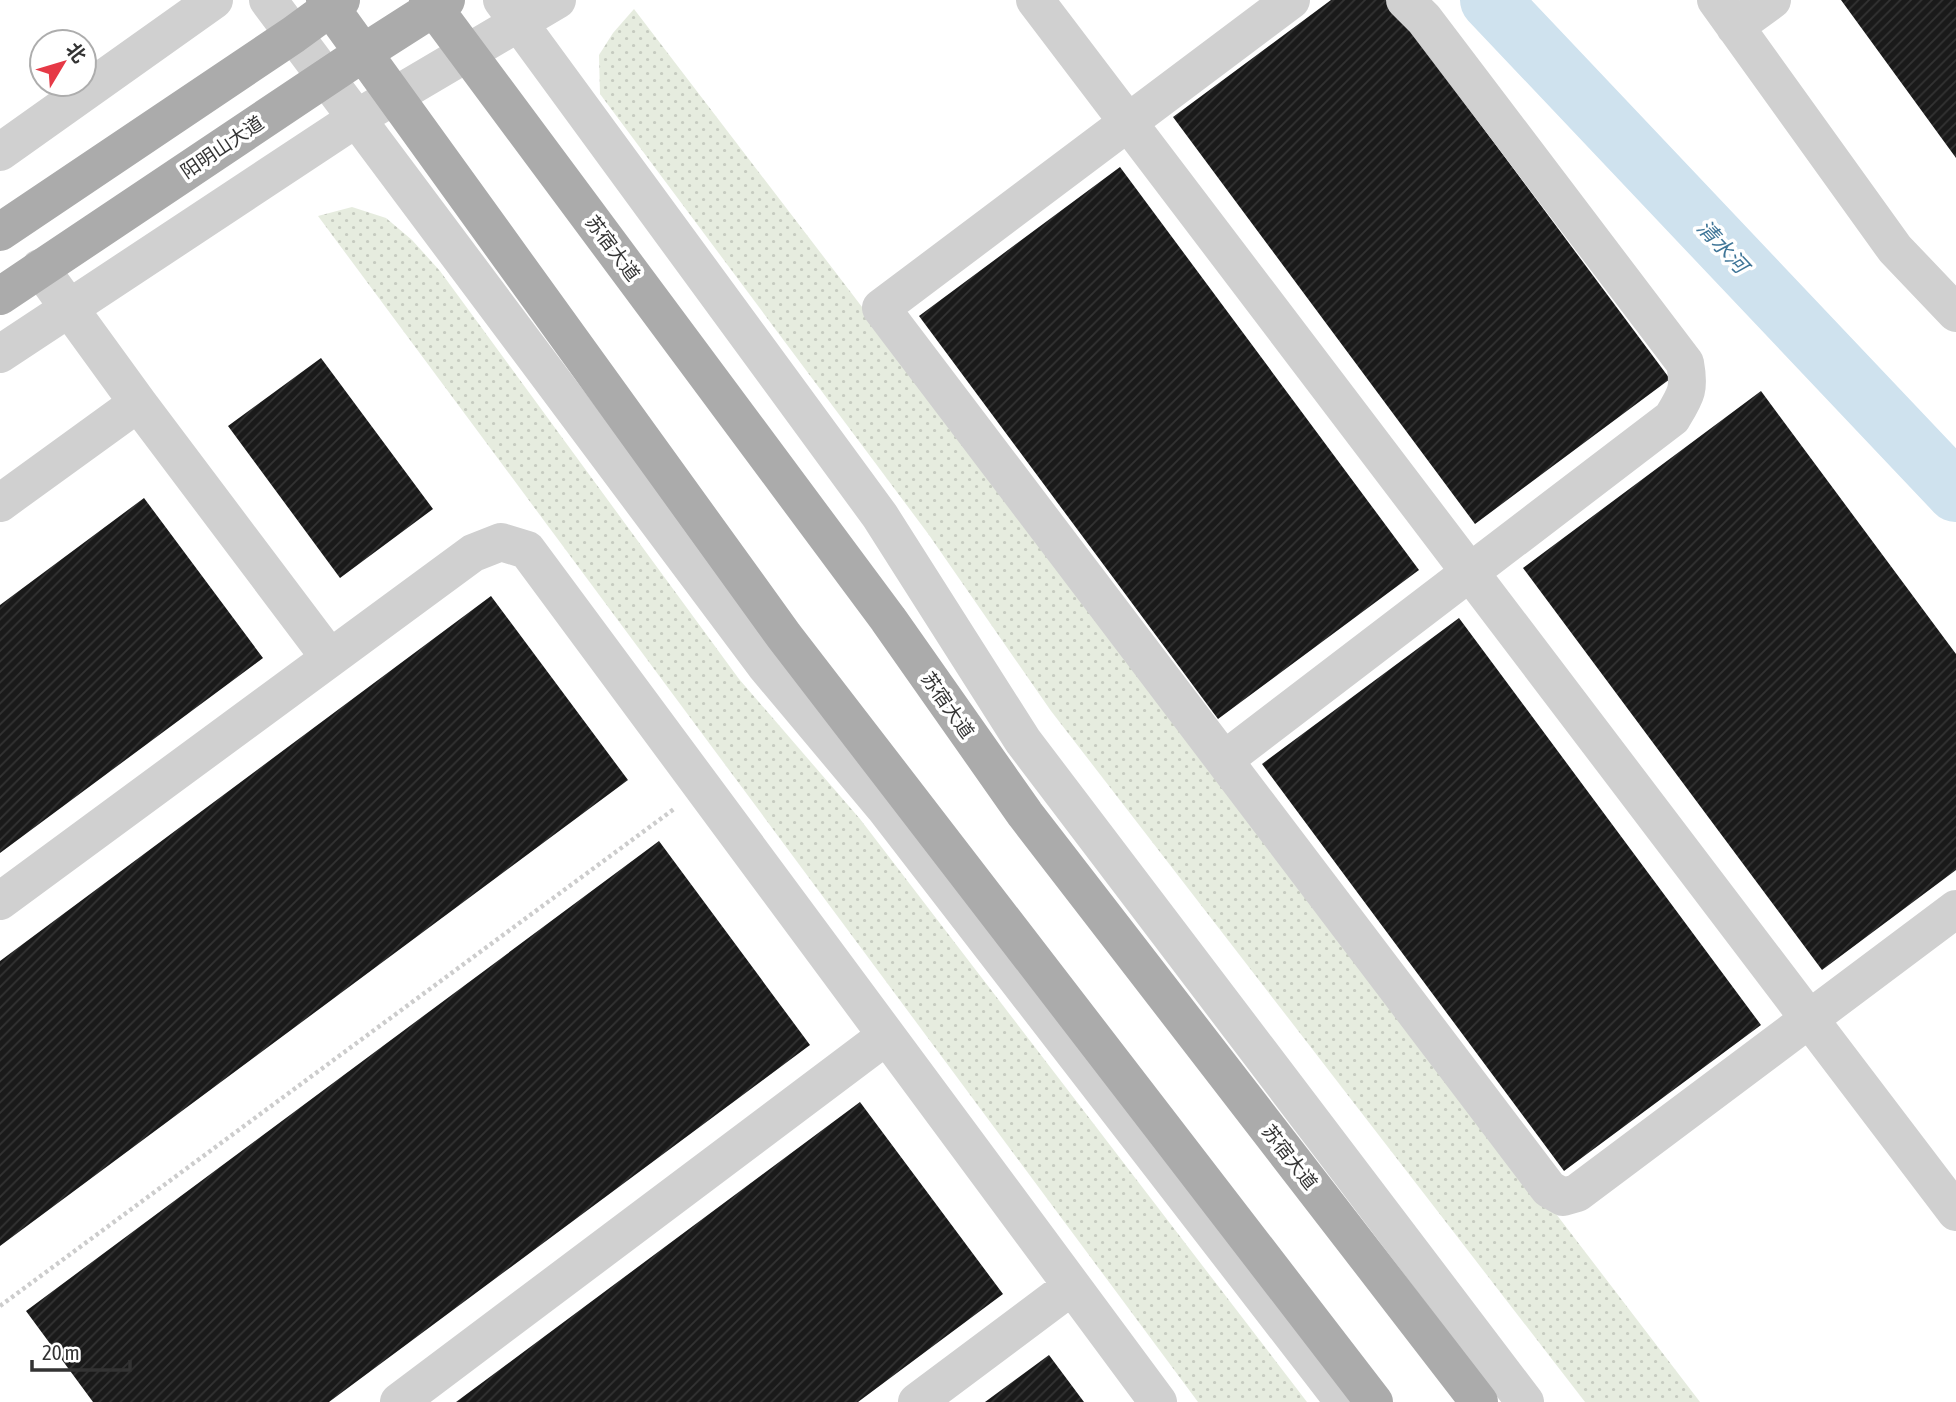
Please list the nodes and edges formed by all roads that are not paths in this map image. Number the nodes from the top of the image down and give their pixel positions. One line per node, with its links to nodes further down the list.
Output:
1 (214, 0): 19 (lane)
2 (268, 0): 12 (lane)
3 (557, 0): 10 (lane)
4 (1035, 0): 18 (lane)
5 (1291, 0): 18 (lane)
6 (1405, 0): 28 (lane)
7 (1772, 0): 11 (lane)
8 (332, 2): 12 (main road); 14 (main road)
9 (436, 2): 13 (main road, 苏宿大道); 14 (main road, 阳明山大道)
10 (510, 12): 13 (lane); 43 (lane)
11 (1725, 13): 24 (lane)
12 (293, 35): 15 (lane); 20 (main road)
13 (467, 52): 16 (lane); 42 (main road, 苏宿大道)
14 (363, 53): 15 (main road, 阳明山大道); 16 (main road)
15 (326, 78): 17 (lane); 21 (main road, 阳明山大道)
16 (394, 96): 17 (lane); 41 (main road)
17 (357, 118): 23 (lane); 40 (lane)
18 (1128, 122): 28 (lane); 30 (lane)
19 (0, 152)
20 (0, 232)
21 (40, 268): 22 (main road, 阳明山大道); 23 (lane)
22 (0, 296)
23 (69, 308): 25 (lane); 26 (lane)
24 (1956, 313)
25 (0, 354)
26 (138, 403): 27 (lane); 29 (lane)
27 (0, 503)
28 (1470, 572): 30 (lane); 33 (lane)
29 (330, 658): 31 (lane); 34 (lane)
30 (1224, 760): 33 (lane)
31 (0, 901)
32 (1956, 909): 33 (lane)
33 (1809, 1019): 35 (lane)
34 (886, 1036): 36 (lane); 37 (lane)
35 (1956, 1212)
36 (1072, 1286): 38 (lane); 39 (lane)
37 (399, 1402)
38 (917, 1402)
39 (1158, 1402)
40 (1344, 1402)
41 (1374, 1402)
42 (1479, 1402)
43 (1525, 1402)

